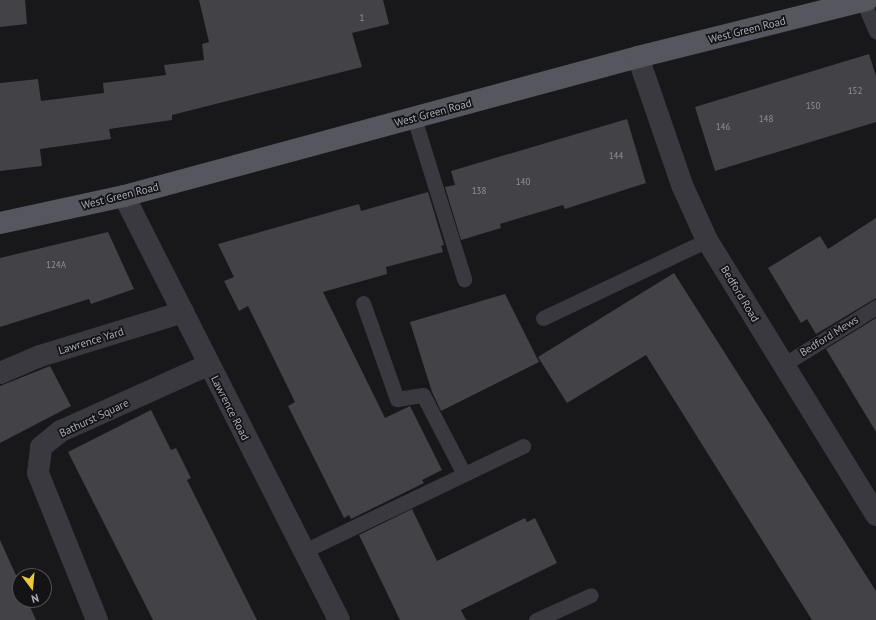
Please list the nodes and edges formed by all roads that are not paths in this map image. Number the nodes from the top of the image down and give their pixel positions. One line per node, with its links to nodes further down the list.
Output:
1 (865, 0): 2 (lane); 3 (main road, West Green Road)
2 (876, 31)
3 (638, 57): 4 (main road, West Green Road); 7 (street, Bedford Road)
4 (414, 118): 5 (main road, West Green Road); 8 (lane)
5 (124, 196): 6 (main road, West Green Road); 11 (street, Lawrence Road)
6 (0, 223)
7 (707, 240): 12 (lane); 14 (street, Bedford Road)
8 (464, 279)
9 (363, 303): 17 (lane)
10 (876, 307): 14 (lane, Bedford Mews)
11 (183, 312): 13 (street, Lawrence Road); 15 (street, Lawrence Yard)
12 (543, 318)
13 (208, 365): 19 (street, Lawrence Road); 21 (street, Bathurst Square)
14 (783, 365): 18 (street, Bedford Road)
15 (0, 373)
16 (523, 446): 17 (lane)
17 (464, 474): 19 (lane)
18 (876, 515)
19 (304, 551): 22 (street, Lawrence Road)
20 (591, 595): 23 (lane)
21 (98, 620)
22 (339, 620)
23 (536, 620)

